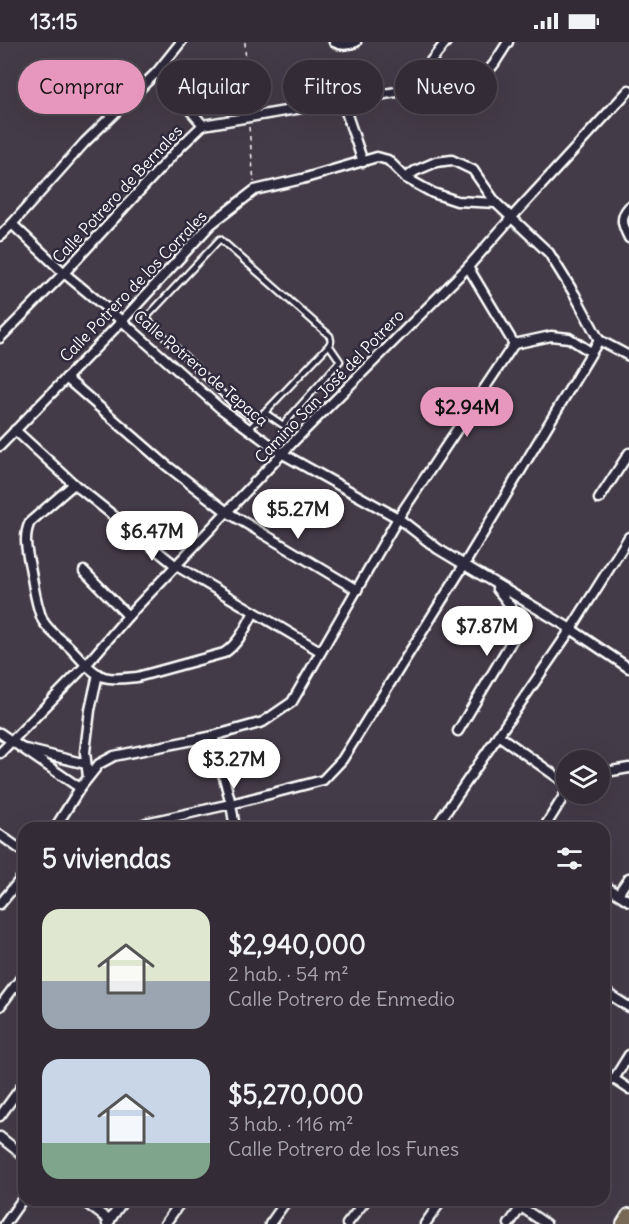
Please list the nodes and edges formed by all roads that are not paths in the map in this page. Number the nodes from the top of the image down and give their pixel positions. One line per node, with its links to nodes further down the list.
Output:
1 (182, 42): 6 (street)
2 (334, 42): 5 (street)
3 (446, 42): 7 (street)
4 (508, 42): 8 (street, Calle Potrero de Bernales)
5 (351, 43)
6 (167, 60)
7 (432, 60)
8 (497, 60)
9 (157, 72): 20 (street)
10 (629, 90): 19 (street, Camino San José del Potrero)
11 (283, 111): 14 (street, Calle Potrero de Bernales)
12 (193, 114): 14 (street)
13 (347, 114): 15 (street)
14 (203, 125): 24 (street, Calle Potrero de Bernales)
15 (363, 162): 16 (street, Calle Potrero de los Corrales); 25 (street, Calle Potrero de los Corrales)
16 (406, 178): 17 (street); 17 (street)
17 (496, 202): 19 (street)
18 (629, 207): 22 (street)
19 (512, 216): 23 (street, Camino San José del Potrero); 27 (street)
20 (12, 224): 21 (street); 24 (street, Calle Potrero de Tepaca)
21 (0, 236)
22 (629, 238)
23 (468, 267): 28 (street); 39 (street, Camino San José del Potrero)
24 (64, 273): 25 (street, Calle Potrero de Tepaca); 26 (street, Calle Potrero de Bernales)
25 (122, 321): 32 (street, Calle Potrero de los Corrales); 35 (street, Calle Potrero de Tepaca)
26 (0, 338)
27 (599, 340): 30 (street); 31 (street)
28 (514, 344): 30 (street); 43 (street)
29 (329, 345): 33 (lane); 33 (lane); 34 (lane)
30 (591, 352): 46 (street)
31 (629, 356)
32 (66, 378): 36 (street, Calle Potrero de los Corrales); 42 (street)
33 (264, 412): 34 (lane)
34 (257, 420): 35 (lane)
35 (249, 429): 39 (street, Calle Potrero de Tepaca)
36 (15, 430): 37 (street, Calle Potrero de los Corrales); 40 (street)
37 (0, 446)
38 (629, 453): 41 (street)
39 (283, 454): 42 (street, Camino San José del Potrero); 43 (street, Calle Potrero de Tepaca)
40 (74, 484): 45 (street); 54 (street)
41 (599, 499)
42 (227, 512): 45 (street, Camino San José del Potrero); 49 (street)
43 (398, 518): 46 (street, Calle Potrero de Tepaca); 49 (street)
44 (629, 537): 52 (street)
45 (176, 564): 50 (street); 51 (street, Camino San José del Potrero)
46 (464, 565): 48 (street, Calle Potrero de Tepaca); 70 (street)
47 (84, 571): 51 (street)
48 (490, 582): 52 (street, Calle Potrero de Tepaca); 57 (street)
49 (357, 590): 53 (street)
50 (254, 612): 53 (street); 56 (street)
51 (128, 616): 54 (street, Camino San José del Potrero)
52 (571, 629): 55 (street, Calle Potrero de Tepaca); 59 (street)
53 (320, 651): 60 (street)
54 (87, 664): 56 (street); 61 (street, Camino San José del Potrero)
55 (629, 668)
56 (98, 674): 64 (street)
57 (458, 731)
58 (0, 733): 61 (street)
59 (498, 735): 67 (street); 75 (street)
60 (213, 736): 68 (street); 70 (street)
61 (10, 741): 62 (street); 63 (street, Camino San José del Potrero)
62 (19, 747): 64 (street); 69 (street)
63 (0, 753)
64 (86, 764): 68 (street)
65 (629, 768): 66 (street)
66 (610, 771)
67 (556, 776)
68 (88, 777): 69 (street)
69 (80, 788): 72 (street)
70 (231, 804): 73 (street); 74 (street)
71 (559, 804): 76 (street)
72 (59, 822)
73 (150, 822)
74 (234, 822)
75 (439, 822)
76 (548, 822)
77 (0, 835): 78 (street)
78 (18, 848)
79 (629, 878): 82 (street)
80 (18, 882): 84 (street)
81 (610, 889): 82 (street)
82 (618, 894): 83 (street)
83 (629, 901)
84 (0, 904)
85 (18, 982): 87 (street)
86 (610, 995): 88 (street)
87 (0, 1006)
88 (629, 1007)
89 (629, 1055): 90 (street)
90 (614, 1079): 91 (street); 92 (street)
91 (610, 1080)
92 (629, 1089)
93 (18, 1091): 94 (street)
94 (0, 1116)
95 (0, 1137): 96 (street)
96 (18, 1151)
97 (18, 1206): 107 (street)
98 (89, 1206): 106 (street)
99 (120, 1206): 106 (street)
100 (178, 1206): 108 (street)
101 (283, 1206): 109 (street)
102 (361, 1206): 110 (street)
103 (438, 1206): 111 (street)
104 (521, 1207): 112 (street); 113 (street)
105 (629, 1216): 114 (main road)
106 (108, 1222)
107 (5, 1224)
108 (165, 1224)
109 (270, 1224)
110 (347, 1224)
111 (425, 1224)
112 (508, 1224)
113 (546, 1224)
114 (624, 1224)

